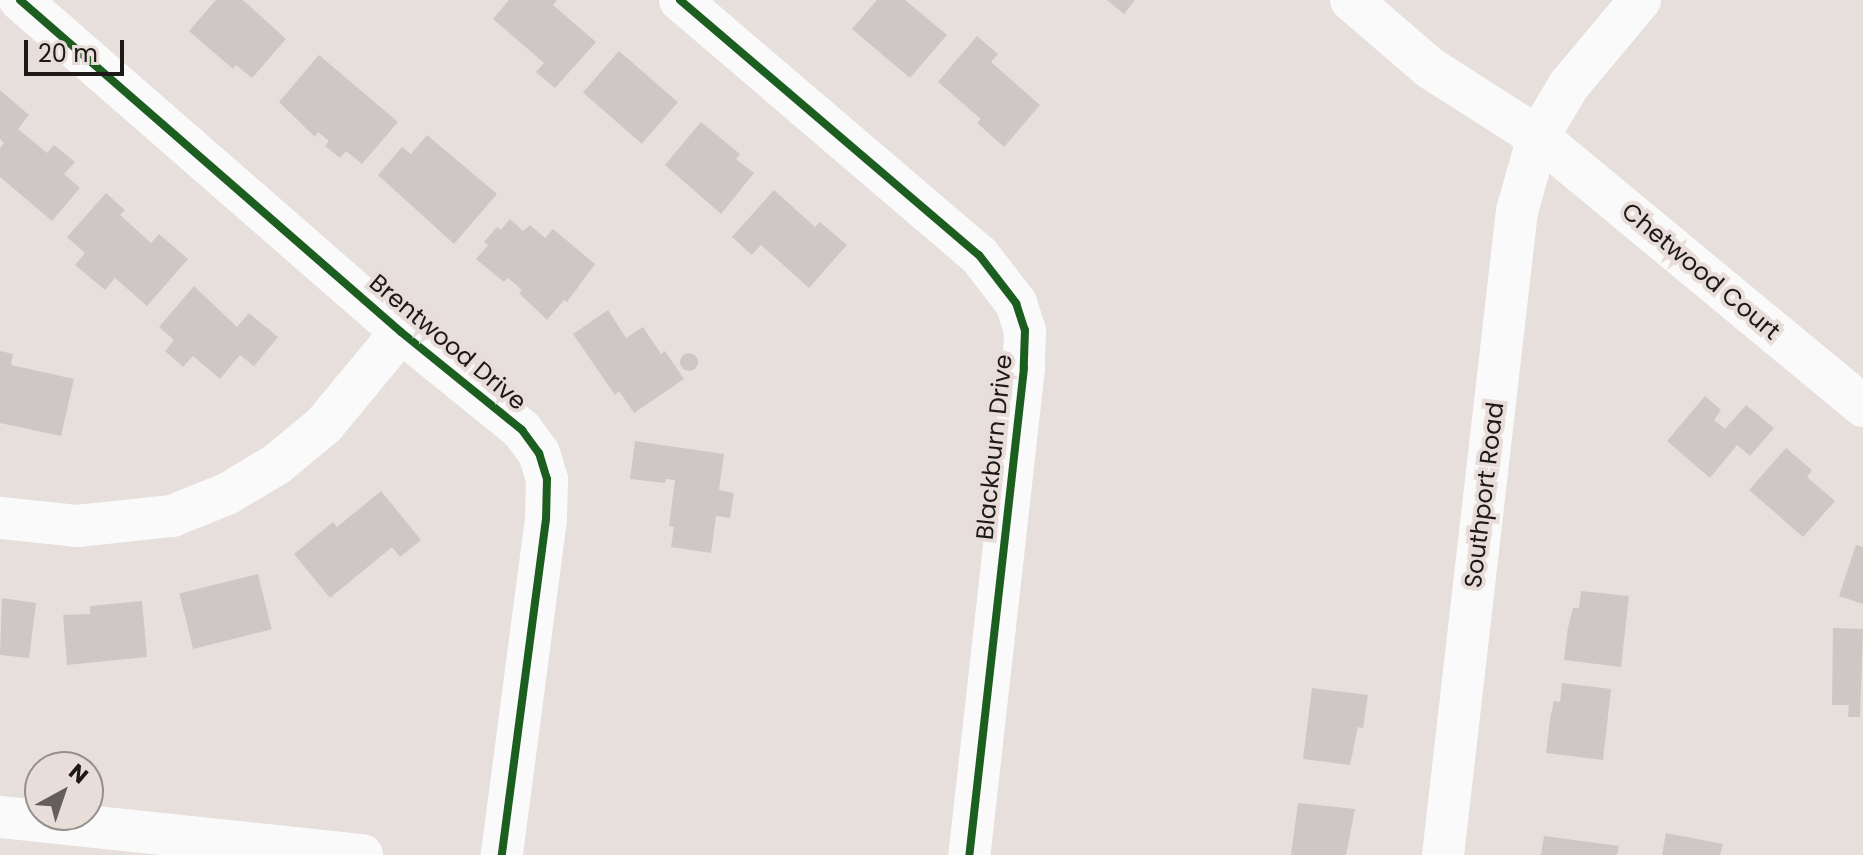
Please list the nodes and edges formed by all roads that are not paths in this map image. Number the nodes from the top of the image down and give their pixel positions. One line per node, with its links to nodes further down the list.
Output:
1 (20, 0): 6 (street, Brentwood Drive)
2 (680, 0): 12 (street, Blackburn Drive)
3 (1351, 0): 5 (street, Chetwood Court)
4 (1640, 0): 5 (street, Southport Road)
5 (1538, 137): 7 (street, Chetwood Court); 13 (street, Southport Road)
6 (401, 332): 8 (street); 11 (street, Brentwood Drive)
7 (1863, 406)
8 (0, 518)
9 (23, 831): 10 (street)
10 (362, 855)
11 (502, 855)
12 (969, 855)
13 (1443, 855)

